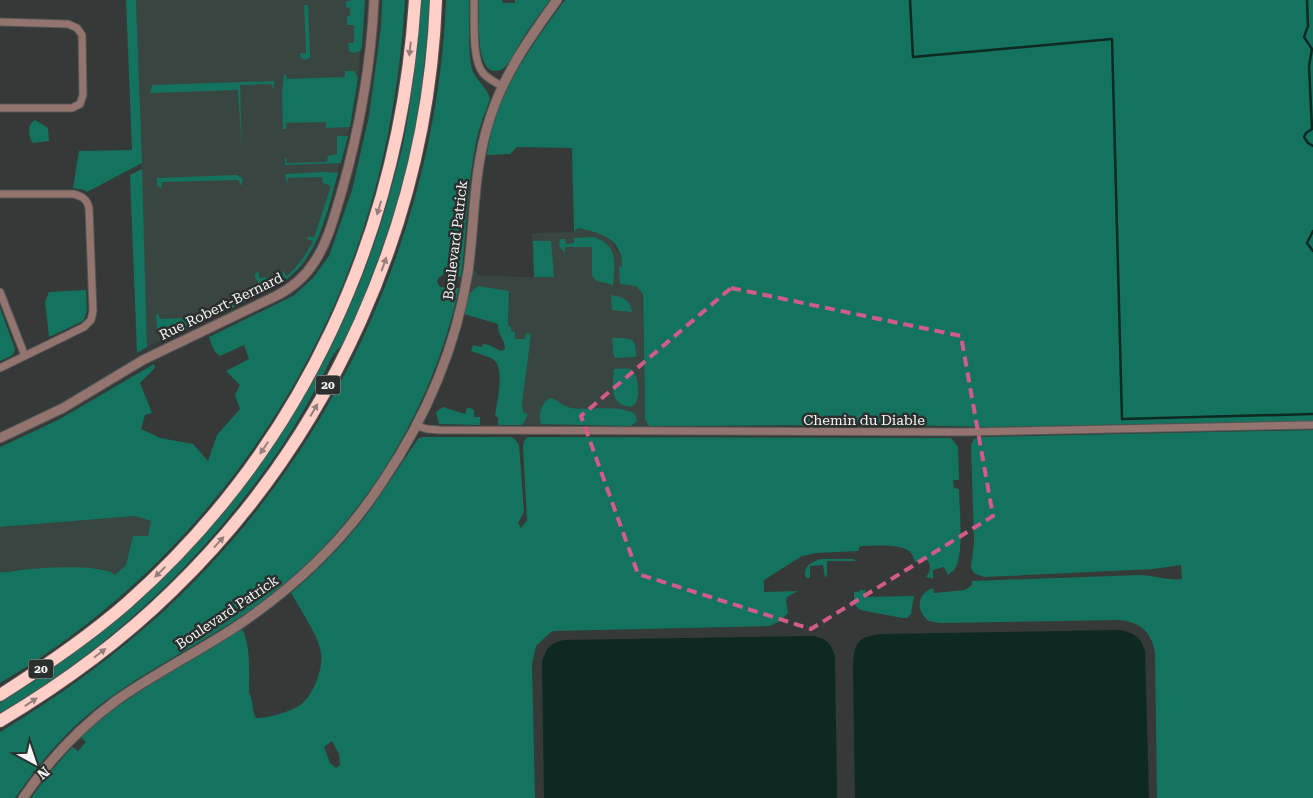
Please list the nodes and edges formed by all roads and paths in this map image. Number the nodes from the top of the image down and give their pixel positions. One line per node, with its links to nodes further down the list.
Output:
1 (374, 0): 15 (street, Rue Robert-Bernard)
2 (414, 0): 16 (highway, 20, one-way to 16)
3 (436, 0): 17 (highway, 20, one-way to 3)
4 (474, 0): 7 (street)
5 (557, 0): 7 (street, Boulevard Patrick)
6 (0, 22): 8 (street)
7 (502, 86): 14 (street, Boulevard Patrick)
8 (0, 108)
9 (0, 194): 11 (street)
10 (0, 292): 11 (street)
11 (25, 356): 12 (street)
12 (0, 368)
13 (1313, 425): 14 (street, Chemin du Diable)
14 (416, 426): 18 (street, Boulevard Patrick)
15 (0, 438)
16 (0, 695)
17 (0, 721)
18 (23, 798)

